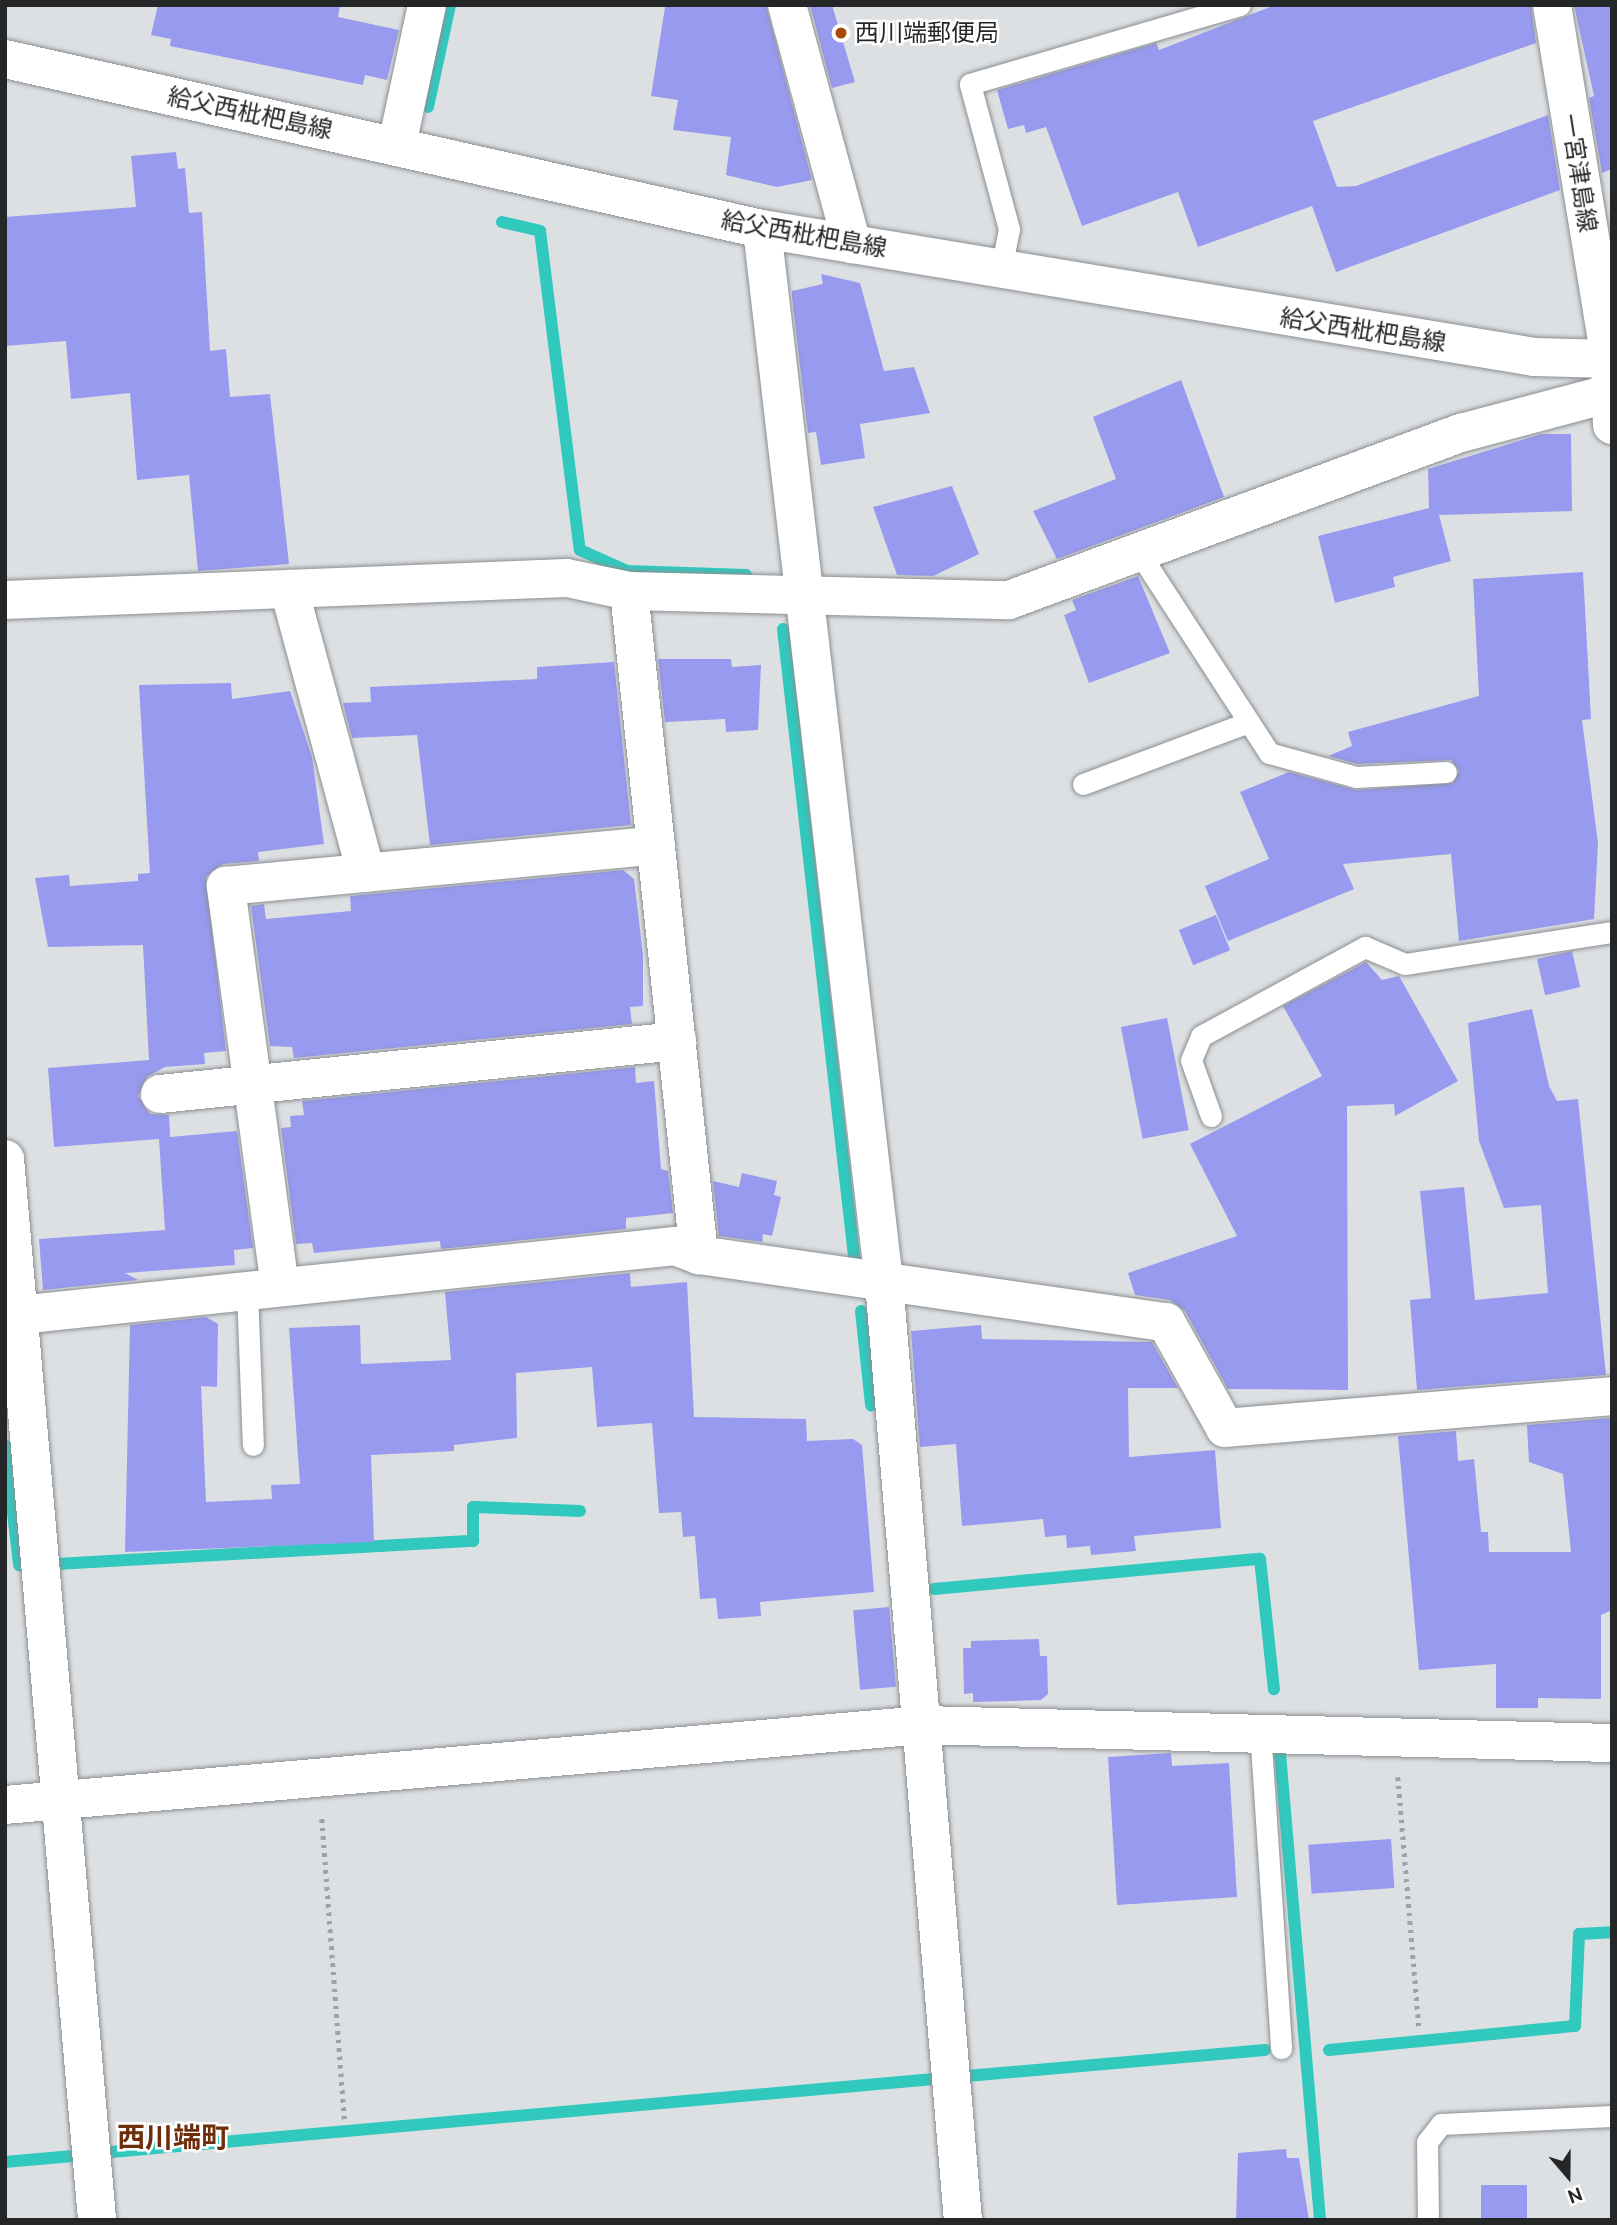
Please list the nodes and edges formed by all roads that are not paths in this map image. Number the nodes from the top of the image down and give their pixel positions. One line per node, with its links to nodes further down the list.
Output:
1 (427, 5): 6 (street)
2 (788, 5): 8 (street)
3 (1240, 5): 9 (lane)
4 (1552, 5): 10 (street, 一宮津島線)
5 (5, 59): 6 (street, 給父西枇杷島線)
6 (397, 145): 7 (street, 給父西枇杷島線)
7 (762, 229): 8 (street, 給父西枇杷島線); 15 (street)
8 (852, 244): 9 (street, 給父西枇杷島線)
9 (1001, 269): 11 (street, 給父西枇杷島線)
10 (1605, 284): 11 (street, 一宮津島線)
11 (1611, 384): 12 (street)
12 (1136, 548): 15 (street); 17 (lane)
13 (289, 589): 14 (street); 16 (street); 21 (street)
14 (629, 591): 15 (street); 20 (street)
15 (805, 598): 29 (street)
16 (5, 600)
17 (1249, 722): 18 (lane); 19 (lane)
18 (1446, 772)
19 (1083, 785)
20 (656, 845): 21 (street); 23 (street)
21 (366, 873): 24 (street)
22 (1612, 932): 26 (lane)
23 (677, 1041): 24 (street); 28 (street)
24 (253, 1085): 25 (street); 30 (street)
25 (160, 1094)
26 (1211, 1116)
27 (5, 1159): 31 (street)
28 (699, 1255): 29 (street); 30 (street)
29 (884, 1282): 32 (street); 34 (street)
30 (263, 1289): 31 (street); 33 (lane)
31 (19, 1314): 37 (street)
32 (1612, 1396)
33 (253, 1445)
34 (923, 1725): 35 (street); 37 (street); 42 (street)
35 (1260, 1730): 36 (street); 39 (lane)
36 (1612, 1743)
37 (59, 1800): 38 (street); 41 (street)
38 (5, 1805)
39 (1281, 2048)
40 (1612, 2116): 43 (lane)
41 (97, 2220)
42 (963, 2220)
43 (1428, 2220)

